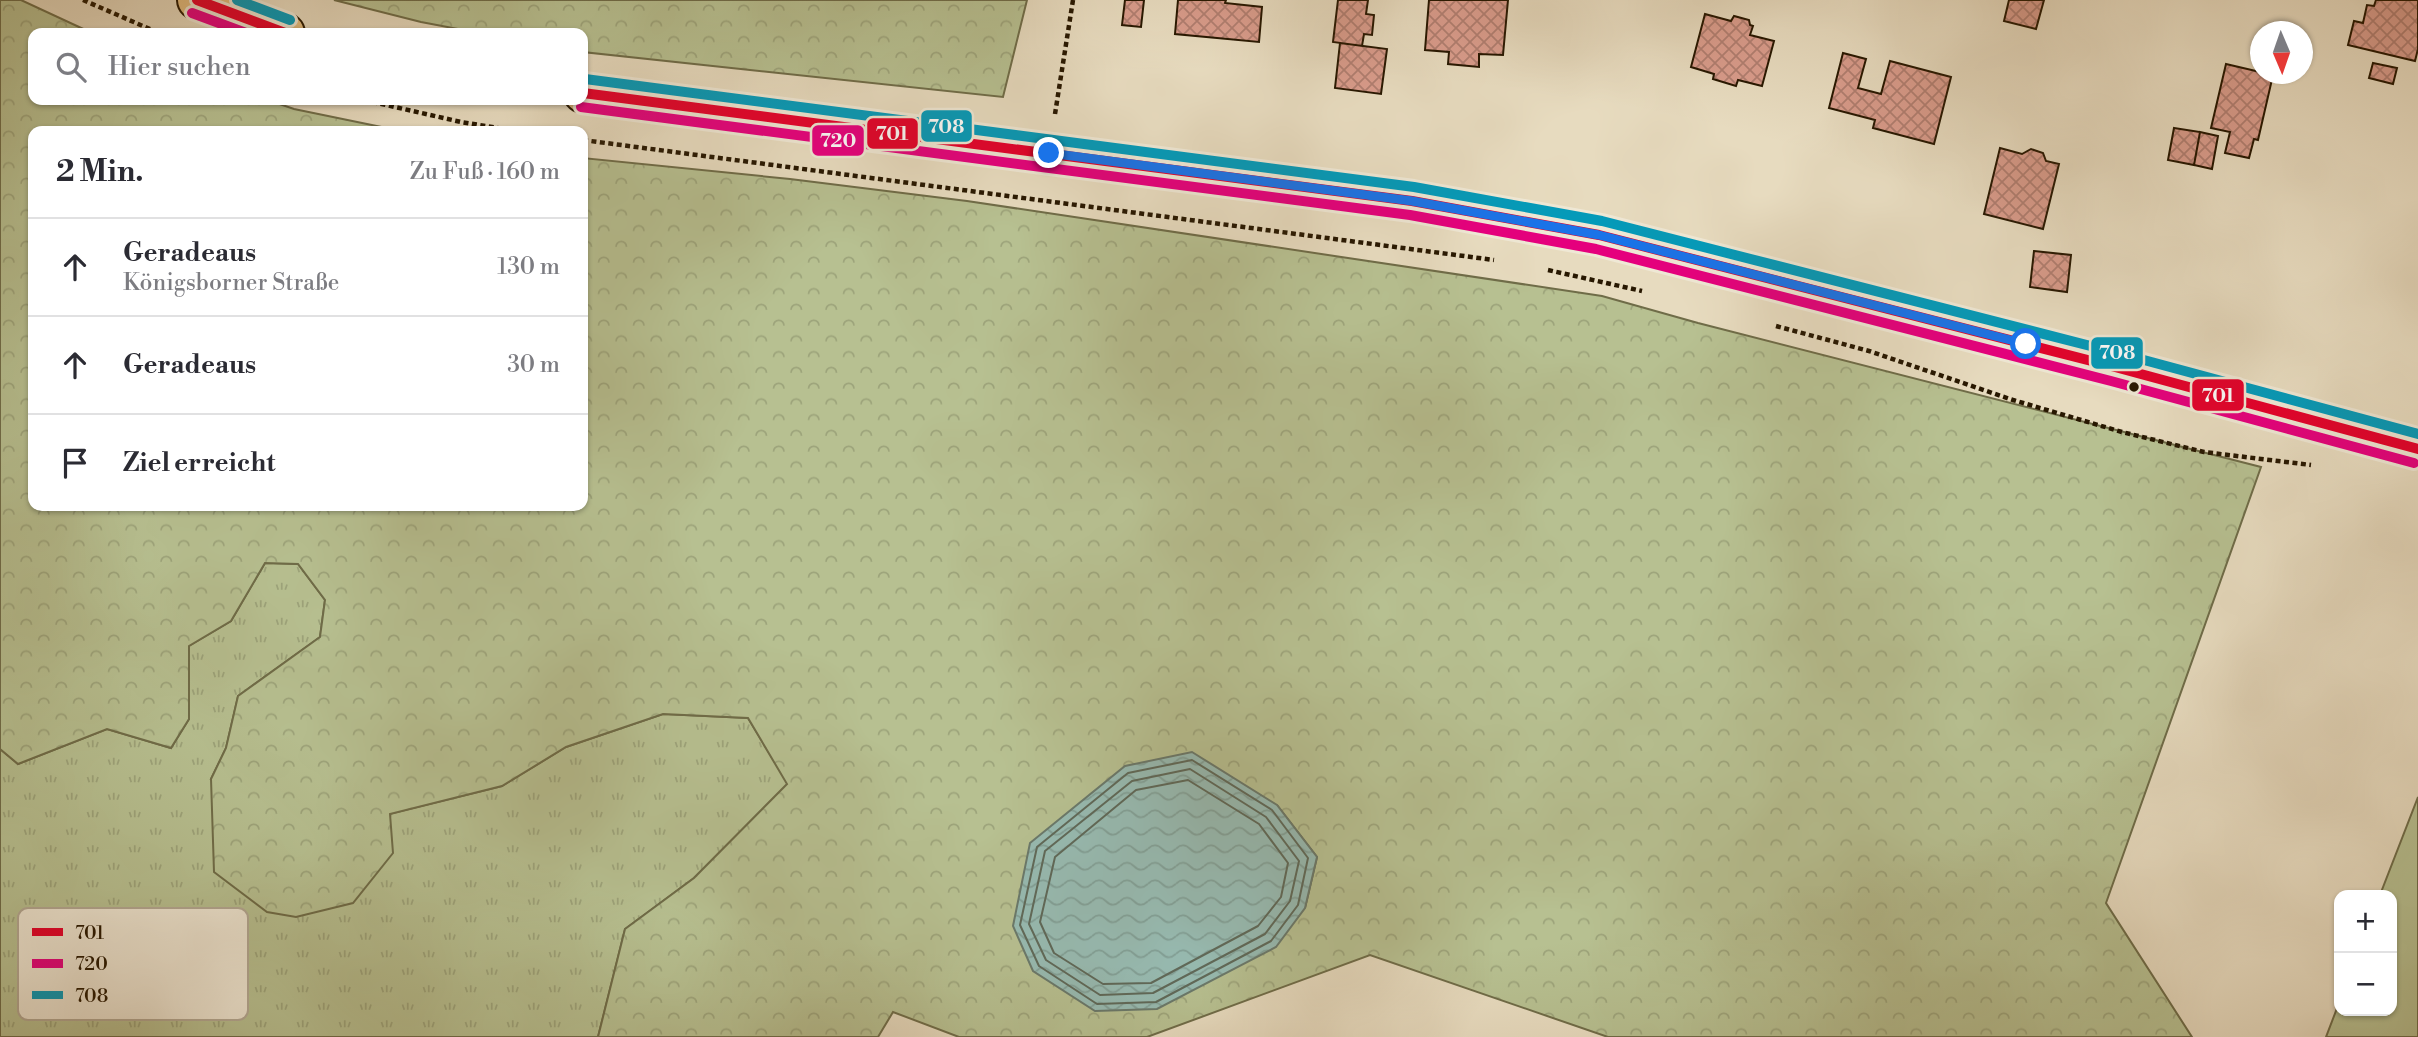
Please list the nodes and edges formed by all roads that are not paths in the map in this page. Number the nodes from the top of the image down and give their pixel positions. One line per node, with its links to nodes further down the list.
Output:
1 (197, 0): 2 (main road)
2 (272, 28)
3 (588, 94): 4 (main road)
4 (2418, 449)

